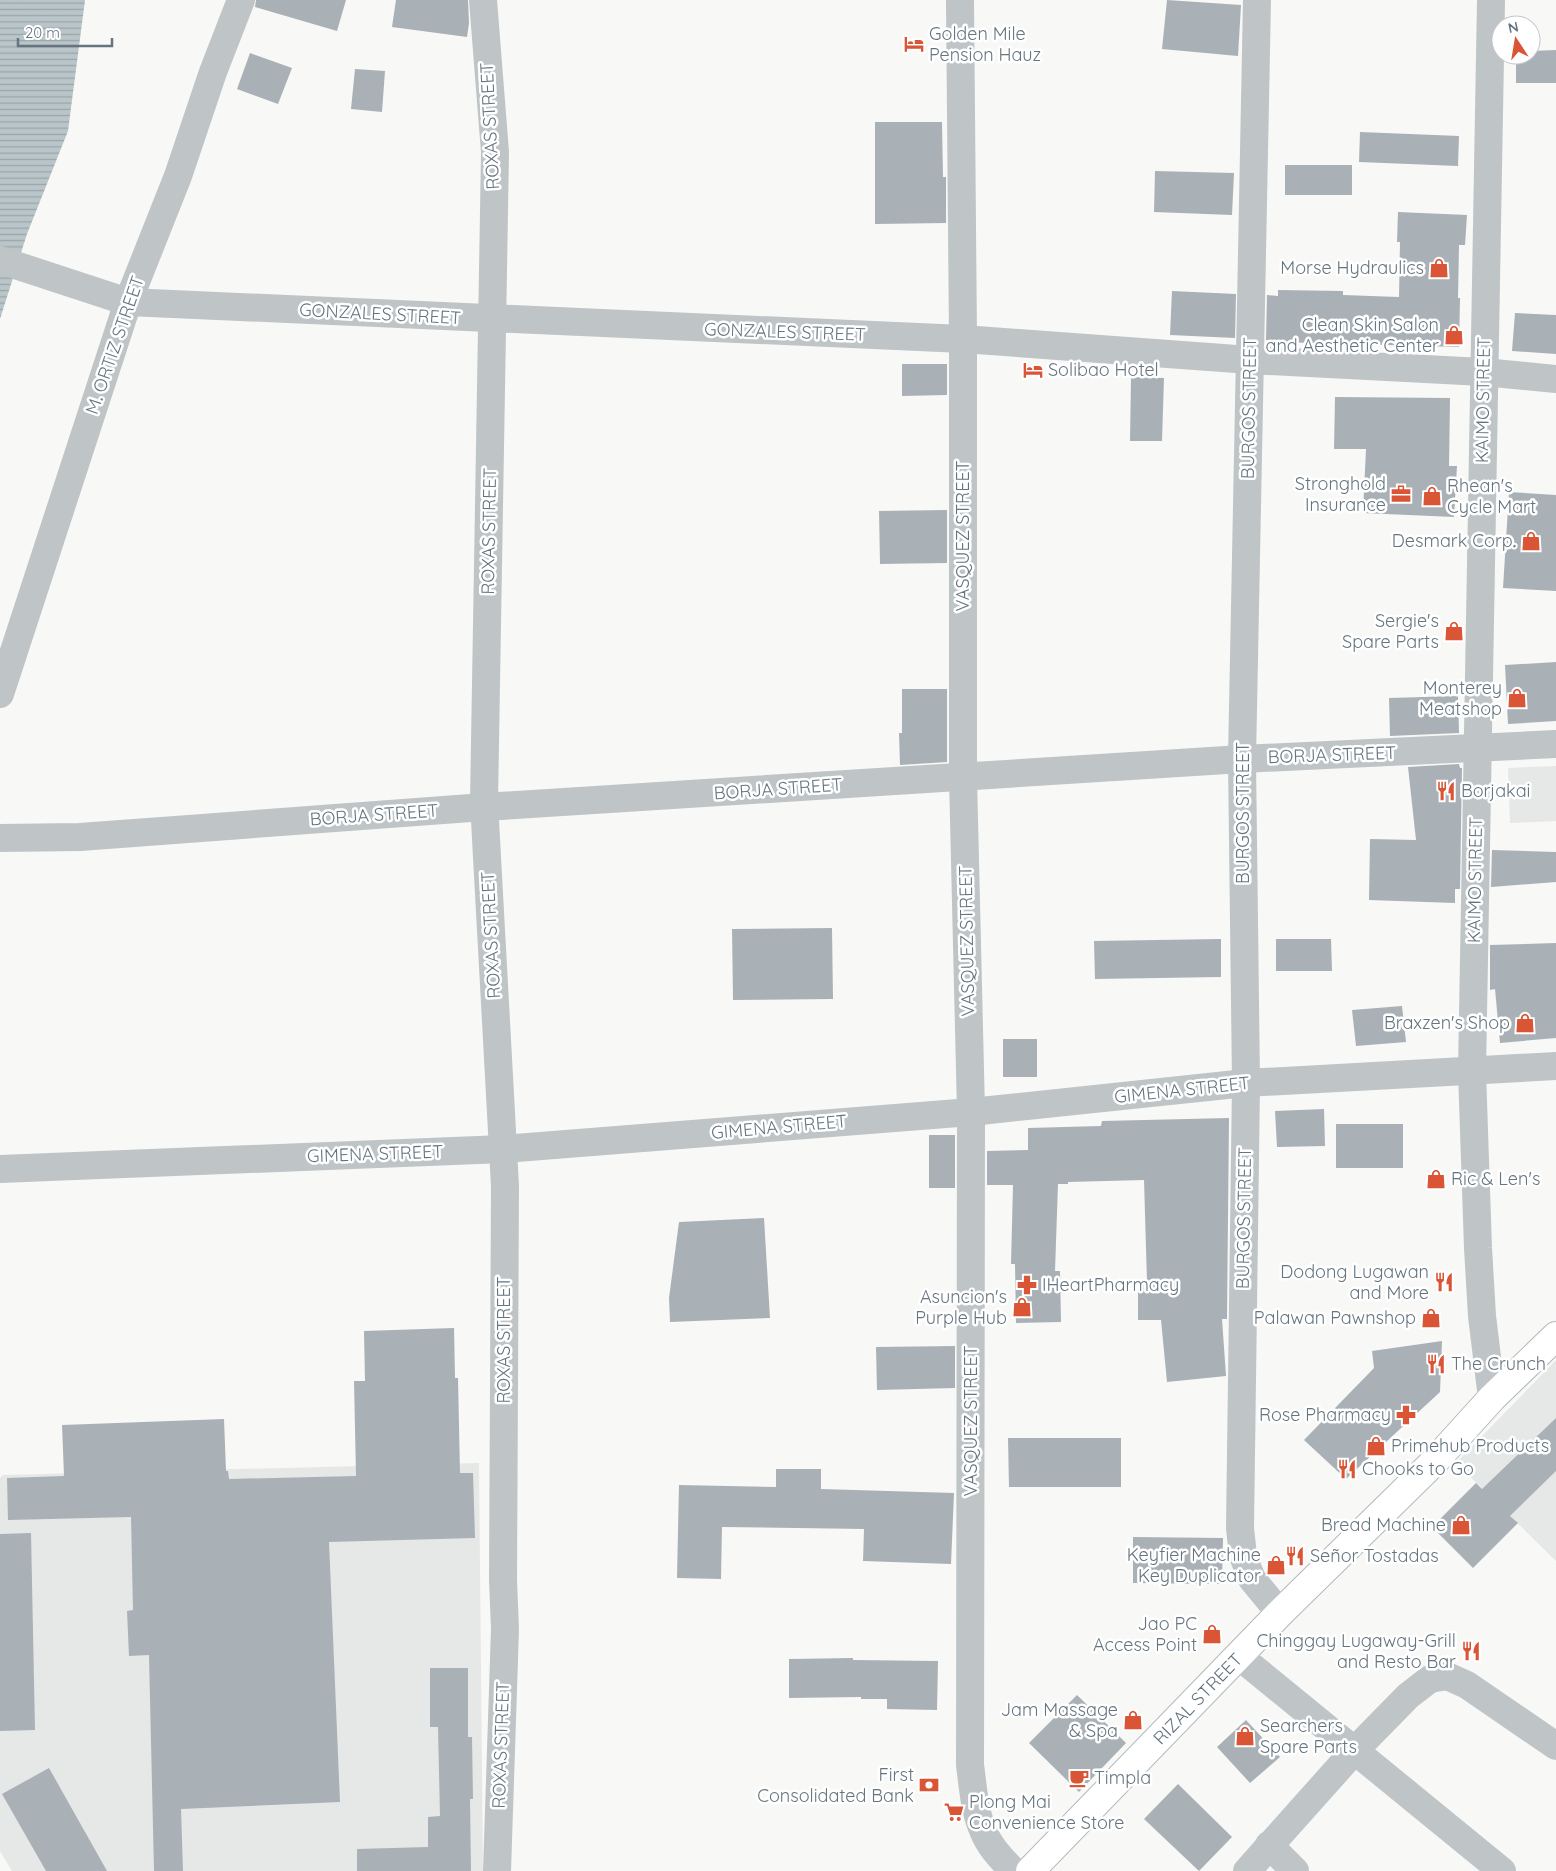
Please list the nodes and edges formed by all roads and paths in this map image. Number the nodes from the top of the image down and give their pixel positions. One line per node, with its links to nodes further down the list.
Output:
1 (241, 0): 7 (street, M. ORTIZ STREET)
2 (483, 0): 8 (street, ROXAS STREET)
3 (960, 0): 9 (street, VASQUEZ STREET)
4 (1257, 0): 10 (street, BURGOS STREET)
5 (1491, 0): 11 (street, KAIMO STREET)
6 (9, 263): 7 (street, GONZALES STREET)
7 (128, 302): 8 (street, GONZALES STREET); 13 (street, M. ORTIZ STREET)
8 (492, 319): 9 (street, GONZALES STREET); 18 (street, ROXAS STREET)
9 (963, 339): 10 (street, GONZALES STREET); 17 (street, VASQUEZ STREET)
10 (1250, 360): 11 (street, GONZALES STREET); 16 (street, BURGOS STREET)
11 (1483, 372): 12 (street, GONZALES STREET); 15 (street, KAIMO STREET)
12 (1556, 379)
13 (0, 694)
14 (1556, 744): 15 (street, BORJA STREET)
15 (1476, 749): 16 (street, BORJA STREET); 21 (street, KAIMO STREET)
16 (1242, 759): 17 (street, BORJA STREET); 22 (street, BURGOS STREET)
17 (963, 777): 18 (street, BORJA STREET); 23 (street, VASQUEZ STREET)
18 (484, 807): 19 (street, BORJA STREET); 24 (street, ROXAS STREET)
19 (0, 838)
20 (1556, 1066): 21 (street, GIMENA STREET)
21 (1472, 1072): 22 (street, GIMENA STREET); 27 (street, KAIMO STREET)
22 (1246, 1083): 23 (street, GIMENA STREET); 28 (street, BURGOS STREET)
23 (971, 1112): 24 (street, GIMENA STREET); 34 (street, VASQUEZ STREET)
24 (503, 1148): 25 (street, GIMENA STREET); 33 (street, ROXAS STREET)
25 (0, 1169)
26 (1556, 1336): 27 (main road, RIZAL STREET)
27 (1492, 1398): 28 (main road, RIZAL STREET)
28 (1280, 1613): 29 (main road, RIZAL STREET)
29 (1240, 1657): 31 (street); 35 (main road, RIZAL STREET)
30 (1556, 1746): 31 (street)
31 (1355, 1750): 32 (street); 38 (street)
32 (1269, 1845): 36 (street); 37 (street)
33 (497, 1871)
34 (1013, 1871)
35 (1030, 1871)
36 (1247, 1871)
37 (1295, 1871)
38 (1502, 1871)

